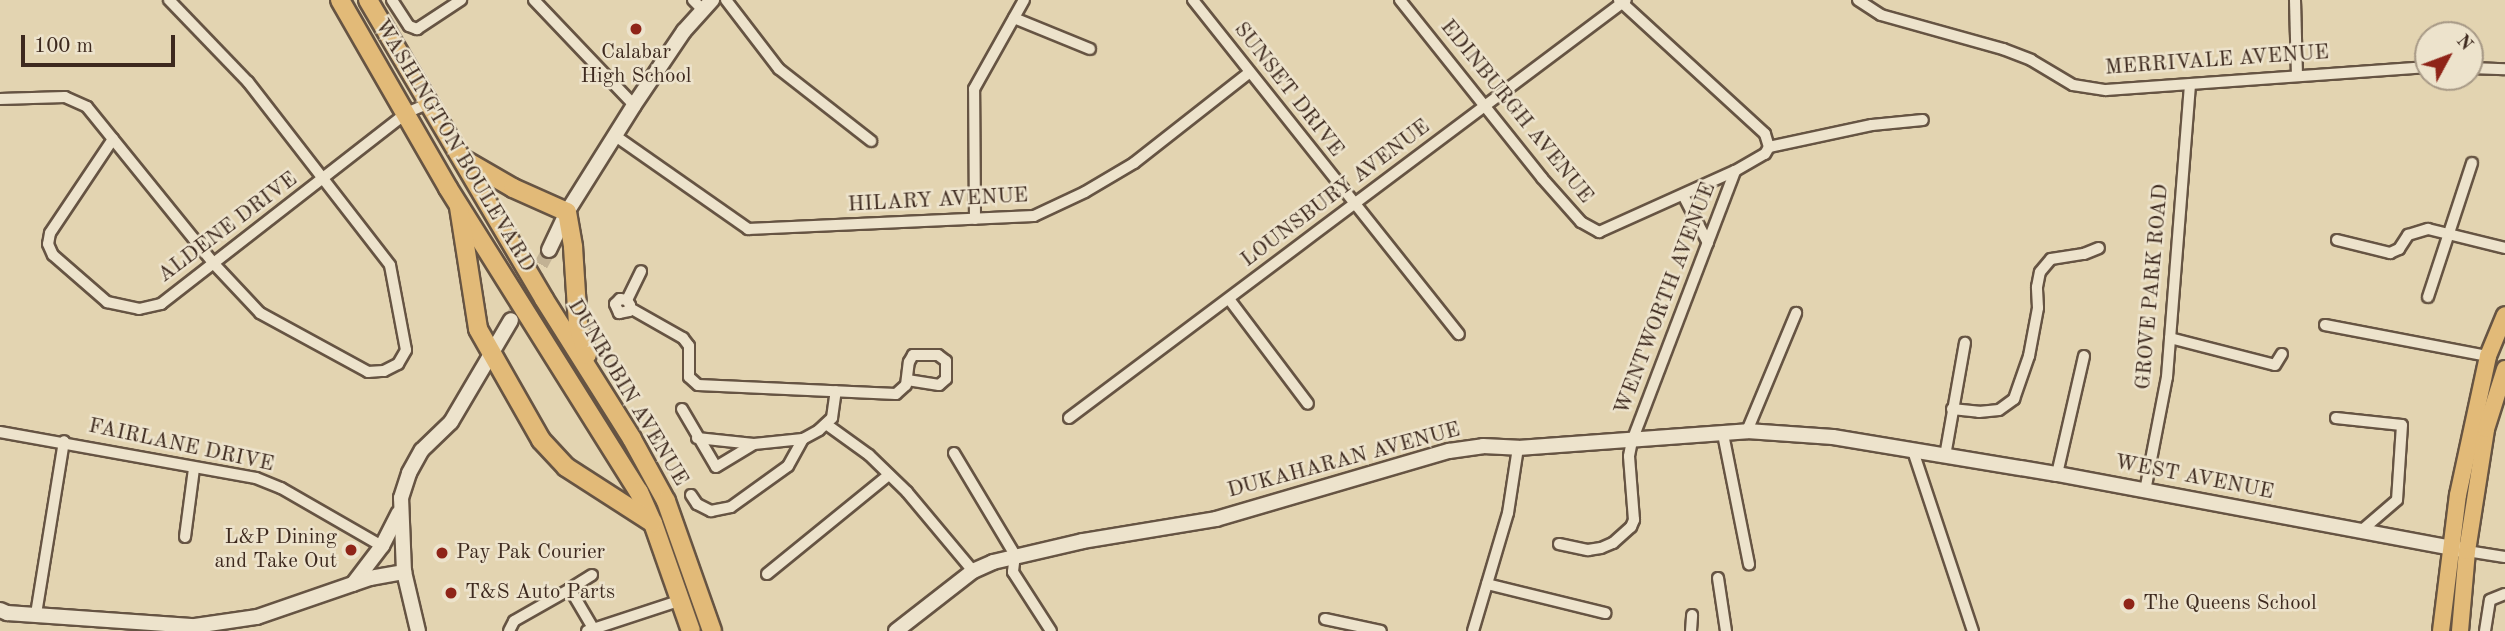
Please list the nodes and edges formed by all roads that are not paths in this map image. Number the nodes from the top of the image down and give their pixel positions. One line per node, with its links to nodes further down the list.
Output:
1 (169, 0): 36 (street)
2 (340, 0): 27 (highway, WASHINGTON BOULEVARD)
3 (368, 0): 24 (highway, WASHINGTON BOULEVARD)
4 (392, 0): 5 (street)
5 (461, 0)
6 (534, 0): 25 (street)
7 (726, 0): 31 (street)
8 (1024, 0): 15 (street)
9 (1193, 0): 20 (street, SUNSET DRIVE)
10 (1401, 0): 26 (street, EDINBURGH AVENUE)
11 (1858, 0): 22 (street, MERRIVALE AVENUE)
12 (2295, 0): 21 (street)
13 (1622, 1): 26 (street, LOUNSBURY AVENUE); 32 (street)
14 (703, 3): 25 (street)
15 (1014, 18): 16 (street); 41 (street)
16 (1090, 49)
17 (2414, 68): 21 (street, MERRIVALE AVENUE)
18 (2484, 68): 19 (street)
19 (2505, 69)
20 (1250, 72): 39 (street, SUNSET DRIVE); 41 (street, HILARY AVENUE)
21 (2297, 75): 22 (street, MERRIVALE AVENUE)
22 (2190, 86): 58 (street, GROVE PARK ROAD)
23 (0, 99): 30 (street)
24 (429, 103): 27 (street, ALDENE DRIVE); 33 (highway, WASHINGTON BOULEVARD)
25 (634, 105): 29 (street)
26 (1485, 106): 37 (street, EDINBURGH AVENUE); 39 (street, LOUNSBURY AVENUE)
27 (406, 113): 36 (street, ALDENE DRIVE); 38 (highway, WASHINGTON BOULEVARD)
28 (1923, 120): 32 (street, EDINBURGH AVENUE)
29 (614, 135): 40 (street); 41 (street, HILARY AVENUE)
30 (113, 139): 48 (street); 48 (street, ALDENE DRIVE)
31 (871, 141)
32 (1769, 147): 35 (street, EDINBURGH AVENUE)
33 (460, 157): 40 (highway); 51 (highway, WASHINGTON BOULEVARD)
34 (2472, 163): 42 (street)
35 (1735, 171): 37 (street, EDINBURGH AVENUE); 44 (street, WENTWORTH AVENUE)
36 (324, 179): 48 (street, ALDENE DRIVE); 48 (street)
37 (1683, 195): 44 (street)
38 (458, 204): 55 (highway, WASHINGTON BOULEVARD); 61 (highway)
39 (1353, 204): 52 (street, LOUNSBURY AVENUE); 57 (street, SUNSET DRIVE)
40 (567, 212): 47 (street); 66 (highway)
41 (975, 219)
42 (2448, 233): 43 (street); 46 (street); 50 (street)
43 (2337, 240)
44 (1708, 243): 80 (street, WENTWORTH AVENUE)
45 (2099, 248): 70 (street)
46 (2505, 248)
47 (549, 250)
48 (215, 265)
49 (641, 271): 67 (street)
50 (2428, 297)
51 (544, 299): 66 (highway, DUNROBIN AVENUE)
52 (1228, 299): 68 (street); 71 (street, LOUNSBURY AVENUE)
53 (1796, 313): 74 (street)
54 (2505, 315): 63 (main road)
55 (519, 318): 61 (street); 92 (highway, DUNROBIN AVENUE)
56 (2325, 325): 63 (street)
57 (1459, 334)
58 (2170, 338): 60 (street); 89 (street, GROVE PARK ROAD)
59 (1965, 343): 70 (street)
60 (2282, 354)
61 (492, 355): 91 (street); 92 (highway)
62 (2084, 356): 87 (street)
63 (2488, 356): 98 (main road)
64 (2505, 369): 99 (main road)
65 (907, 380): 65 (street); 67 (street)
66 (598, 384): 124 (highway, DUNROBIN AVENUE)
67 (836, 391): 73 (street)
68 (1308, 404)
69 (682, 409): 77 (street)
70 (1952, 409): 85 (street)
71 (1069, 418)
72 (2336, 418): 93 (street)
73 (826, 424): 78 (street); 88 (street)
74 (1747, 431): 76 (street, DUKAHARAN AVENUE); 83 (street, DUKAHARAN AVENUE)
75 (0, 432): 79 (street, FAIRLANE DRIVE)
76 (1723, 434): 80 (street, DUKAHARAN AVENUE); 102 (street)
77 (697, 438): 81 (street); 81 (street)
78 (803, 439): 81 (street); 90 (street)
79 (64, 441): 86 (street, FAIRLANE DRIVE); 116 (street)
80 (1632, 441): 82 (street, DUKAHARAN AVENUE); 96 (street, WENTWORTH AVENUE)
81 (754, 444)
82 (1518, 448): 100 (street, DUKAHARAN AVENUE); 109 (street)
83 (1913, 451): 85 (street, WEST AVENUE); 131 (street)
84 (954, 453): 100 (street)
85 (1945, 456): 87 (street, WEST AVENUE)
86 (194, 469): 94 (street); 97 (street, FAIRLANE DRIVE)
87 (2057, 474): 89 (street, WEST AVENUE)
88 (889, 475): 103 (street); 106 (street)
89 (2145, 491): 93 (street, WEST AVENUE)
90 (691, 495)
91 (400, 511): 95 (street); 97 (street)
92 (653, 523): 113 (highway, DUNROBIN AVENUE)
93 (2361, 531): 98 (street, WEST AVENUE)
94 (185, 537)
95 (402, 544): 97 (street); 104 (street)
96 (1559, 544)
97 (382, 546): 105 (street); 110 (street)
98 (2450, 548): 99 (street, WEST AVENUE); 132 (main road)
99 (2467, 551): 101 (street); 133 (main road)
100 (1016, 555): 103 (street, DUKAHARAN AVENUE); 126 (street)
101 (2505, 558)
102 (1749, 564)
103 (973, 571): 125 (street, DUKAHARAN AVENUE)
104 (404, 572): 105 (street); 121 (street)
105 (387, 573): 110 (street)
106 (767, 574)
107 (592, 575): 111 (street)
108 (1718, 578): 130 (street)
109 (1486, 583): 115 (street); 128 (street)
110 (352, 585): 119 (street)
111 (570, 589): 120 (street); 122 (street)
112 (2505, 594): 134 (street)
113 (679, 601): 120 (street); 123 (highway, DUNROBIN AVENUE)
114 (0, 610): 116 (street)
115 (1605, 613)
116 (36, 614): 119 (street)
117 (1692, 615): 129 (street)
118 (1325, 619): 127 (street)
119 (197, 629)
120 (596, 629)
121 (418, 631)
122 (509, 631)
123 (691, 631)
124 (712, 631)
125 (896, 631)
126 (1051, 631)
127 (1381, 631)
128 (1473, 631)
129 (1691, 631)
130 (1726, 631)
131 (1973, 631)
132 (2441, 631)
133 (2460, 631)
134 (2485, 631)

